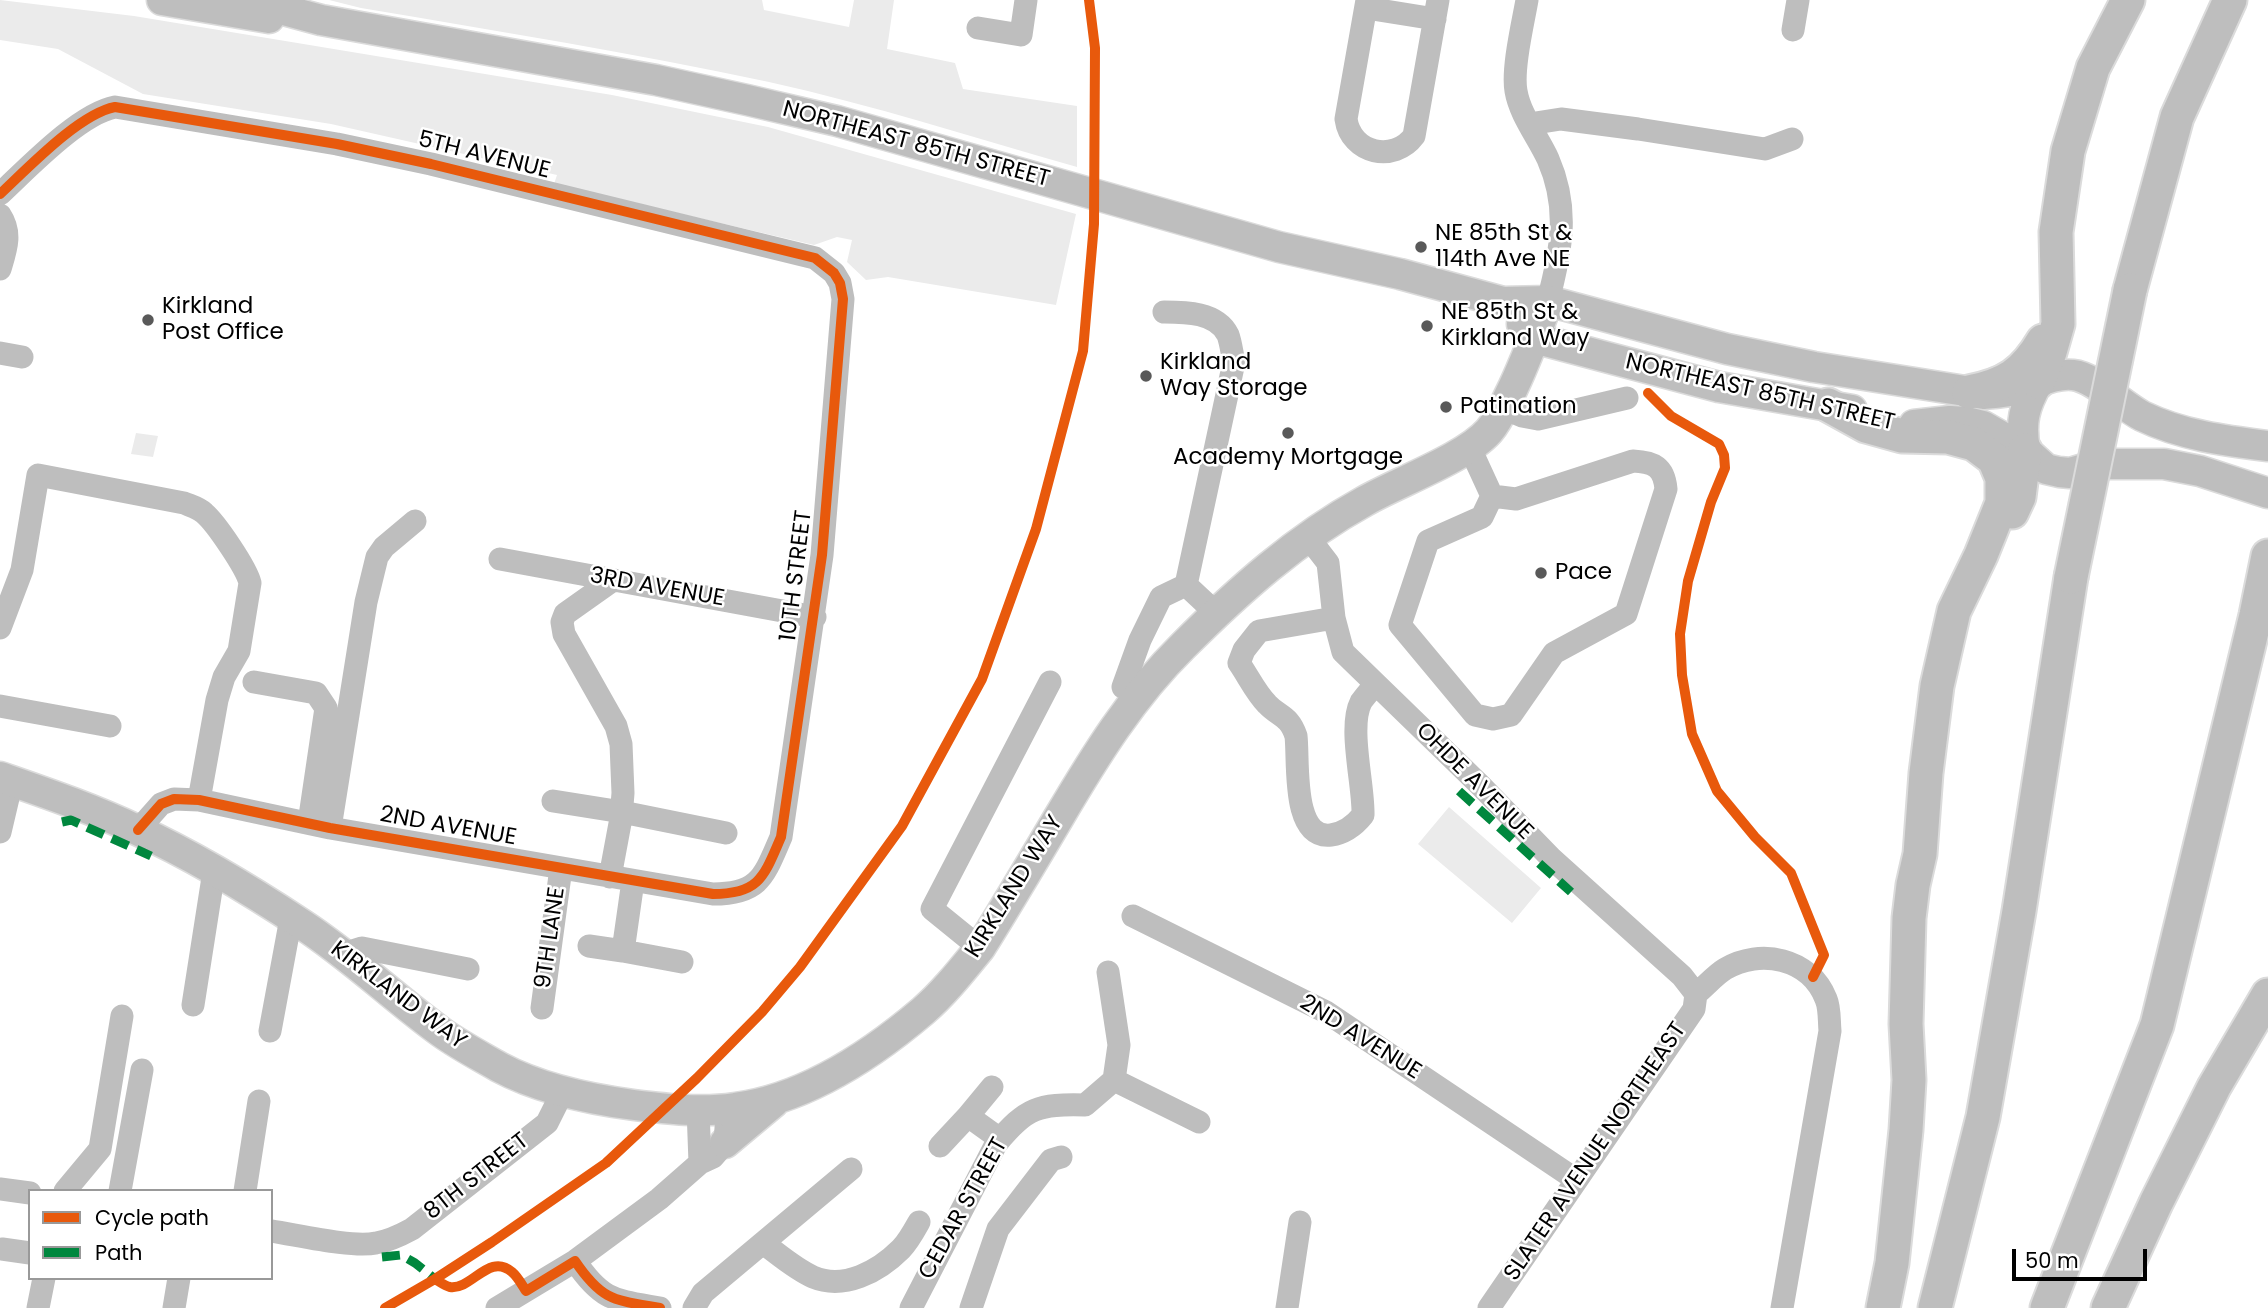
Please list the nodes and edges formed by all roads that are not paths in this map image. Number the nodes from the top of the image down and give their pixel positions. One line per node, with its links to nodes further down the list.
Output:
1 (162, 0): 10 (main road, NORTHEAST 85TH STREET)
2 (247, 0): 10 (main road, NORTHEAST 85TH STREET)
3 (1026, 0): 11 (street)
4 (1527, 0): 13 (street)
5 (1798, 0): 12 (street)
6 (2128, 0): 19 (highway)
7 (2230, 0): 121 (highway, bridge)
8 (1366, 4): 9 (street); 9 (street)
9 (1436, 9)
10 (321, 20): 21 (main road, NORTHEAST 85TH STREET)
11 (978, 28)
12 (1793, 30)
13 (1529, 124): 14 (street); 20 (street)
14 (1793, 139)
15 (0, 194): 18 (street, 5TH AVENUE)
16 (0, 215): 17 (street)
17 (0, 269)
18 (835, 273): 43 (street, 10TH STREET)
19 (2057, 277): 25 (highway); 26 (highway)
20 (1548, 301): 21 (main road, NORTHEAST 85TH STREET); 23 (main road, KIRKLAND WAY); 24 (main road, NORTHEAST 85TH STREET)
21 (1503, 302): 23 (main road)
22 (1164, 312): 41 (street)
23 (1534, 338): 24 (main road); 28 (main road, NORTHEAST 85TH STREET); 29 (main road, KIRKLAND WAY)
24 (1781, 360): 26 (main road, NORTHEAST 85TH STREET)
25 (2038, 382): 26 (main road, NORTHEAST 85TH STREET); 31 (main road, NORTHEAST 85TH STREET); 32 (main road)
26 (1969, 392)
27 (1627, 398): 29 (street)
28 (1828, 405): 32 (main road, NORTHEAST 85TH STREET); 37 (highway)
29 (1503, 408): 30 (main road, KIRKLAND WAY)
30 (1469, 446): 34 (street); 36 (main road, KIRKLAND WAY)
31 (2268, 446)
32 (2025, 450): 33 (main road, NORTHEAST 85TH STREET); 37 (highway)
33 (2268, 494)
34 (1492, 496): 34 (street)
35 (415, 521): 56 (street)
36 (1308, 537): 42 (main road, KIRKLAND WAY); 44 (street, OHDE AVENUE)
37 (1981, 555): 120 (highway)
38 (2268, 556): 122 (highway)
39 (500, 559): 40 (street, 3RD AVENUE)
40 (613, 580): 43 (street, 3RD AVENUE); 55 (street)
41 (1186, 585): 42 (street); 49 (street)
42 (1216, 613): 68 (main road, KIRKLAND WAY)
43 (814, 617): 63 (street, 10TH STREET)
44 (1334, 618): 48 (street, OHDE AVENUE); 48 (street)
45 (0, 628): 53 (street)
46 (254, 682): 56 (street)
47 (1050, 682): 68 (street)
48 (1375, 684): 74 (street, OHDE AVENUE)
49 (1124, 687)
50 (0, 706): 51 (street)
51 (110, 726)
52 (6, 779): 57 (main road, KIRKLAND WAY); 58 (street)
53 (199, 800): 56 (street, 2ND AVENUE); 57 (street, 2ND AVENUE)
54 (553, 801): 55 (street)
55 (622, 812): 59 (street); 62 (street)
56 (320, 825): 60 (street, 2ND AVENUE)
57 (138, 830): 61 (main road, KIRKLAND WAY)
58 (0, 832)
59 (726, 833)
60 (561, 868): 62 (street, 2ND AVENUE); 77 (street, 9TH LANE)
61 (214, 871): 66 (main road, KIRKLAND WAY); 76 (street)
62 (610, 877): 64 (street, 2ND AVENUE)
63 (760, 879): 64 (street, 2ND AVENUE)
64 (634, 881): 69 (street)
65 (1133, 916): 95 (street, 2ND AVENUE)
66 (291, 918): 70 (main road, KIRKLAND WAY); 79 (street)
67 (589, 946): 69 (street)
68 (980, 948): 84 (main road, KIRKLAND WAY)
69 (623, 951): 71 (street)
70 (343, 954): 72 (street); 83 (main road, KIRKLAND WAY)
71 (682, 962)
72 (468, 968)
73 (1108, 972): 81 (street)
74 (1696, 994): 95 (street, SLATER AVENUE NORTHEAST); 119 (street)
75 (2268, 995): 123 (highway)
76 (193, 1005)
77 (542, 1008)
78 (122, 1016): 97 (street)
79 (271, 1031)
80 (142, 1070): 98 (street)
81 (1114, 1080): 88 (street); 89 (street, CEDAR STREET)
82 (992, 1087): 87 (street)
83 (563, 1091): 86 (main road, KIRKLAND WAY); 103 (street, 8TH STREET)
84 (776, 1099): 86 (main road, KIRKLAND WAY); 90 (main road)
85 (259, 1101): 99 (street)
86 (711, 1109): 90 (street); 93 (street)
87 (968, 1116): 89 (street); 91 (street)
88 (1199, 1122)
89 (1000, 1139): 115 (street, CEDAR STREET)
90 (725, 1143): 93 (street)
91 (940, 1146)
92 (1061, 1157): 116 (street)
93 (700, 1163): 107 (street)
94 (850, 1169): 104 (street)
95 (1575, 1180): 118 (street, SLATER AVENUE NORTHEAST)
96 (0, 1189): 100 (street)
97 (67, 1189)
98 (120, 1189)
99 (245, 1189)
100 (28, 1193)
101 (919, 1222): 104 (street)
102 (1300, 1222): 117 (street)
103 (273, 1231)
104 (763, 1243): 114 (street)
105 (2, 1249): 106 (street)
106 (28, 1253)
107 (575, 1261): 112 (street); 113 (street)
108 (44, 1280): 110 (street)
109 (179, 1280): 111 (street)
110 (38, 1308)
111 (174, 1308)
112 (497, 1308)
113 (660, 1308)
114 (694, 1308)
115 (911, 1308)
116 (971, 1308)
117 (1287, 1308)
118 (1489, 1308)
119 (1782, 1308)
120 (1883, 1308)
121 (1935, 1308)
122 (2048, 1308)
123 (2108, 1308)

